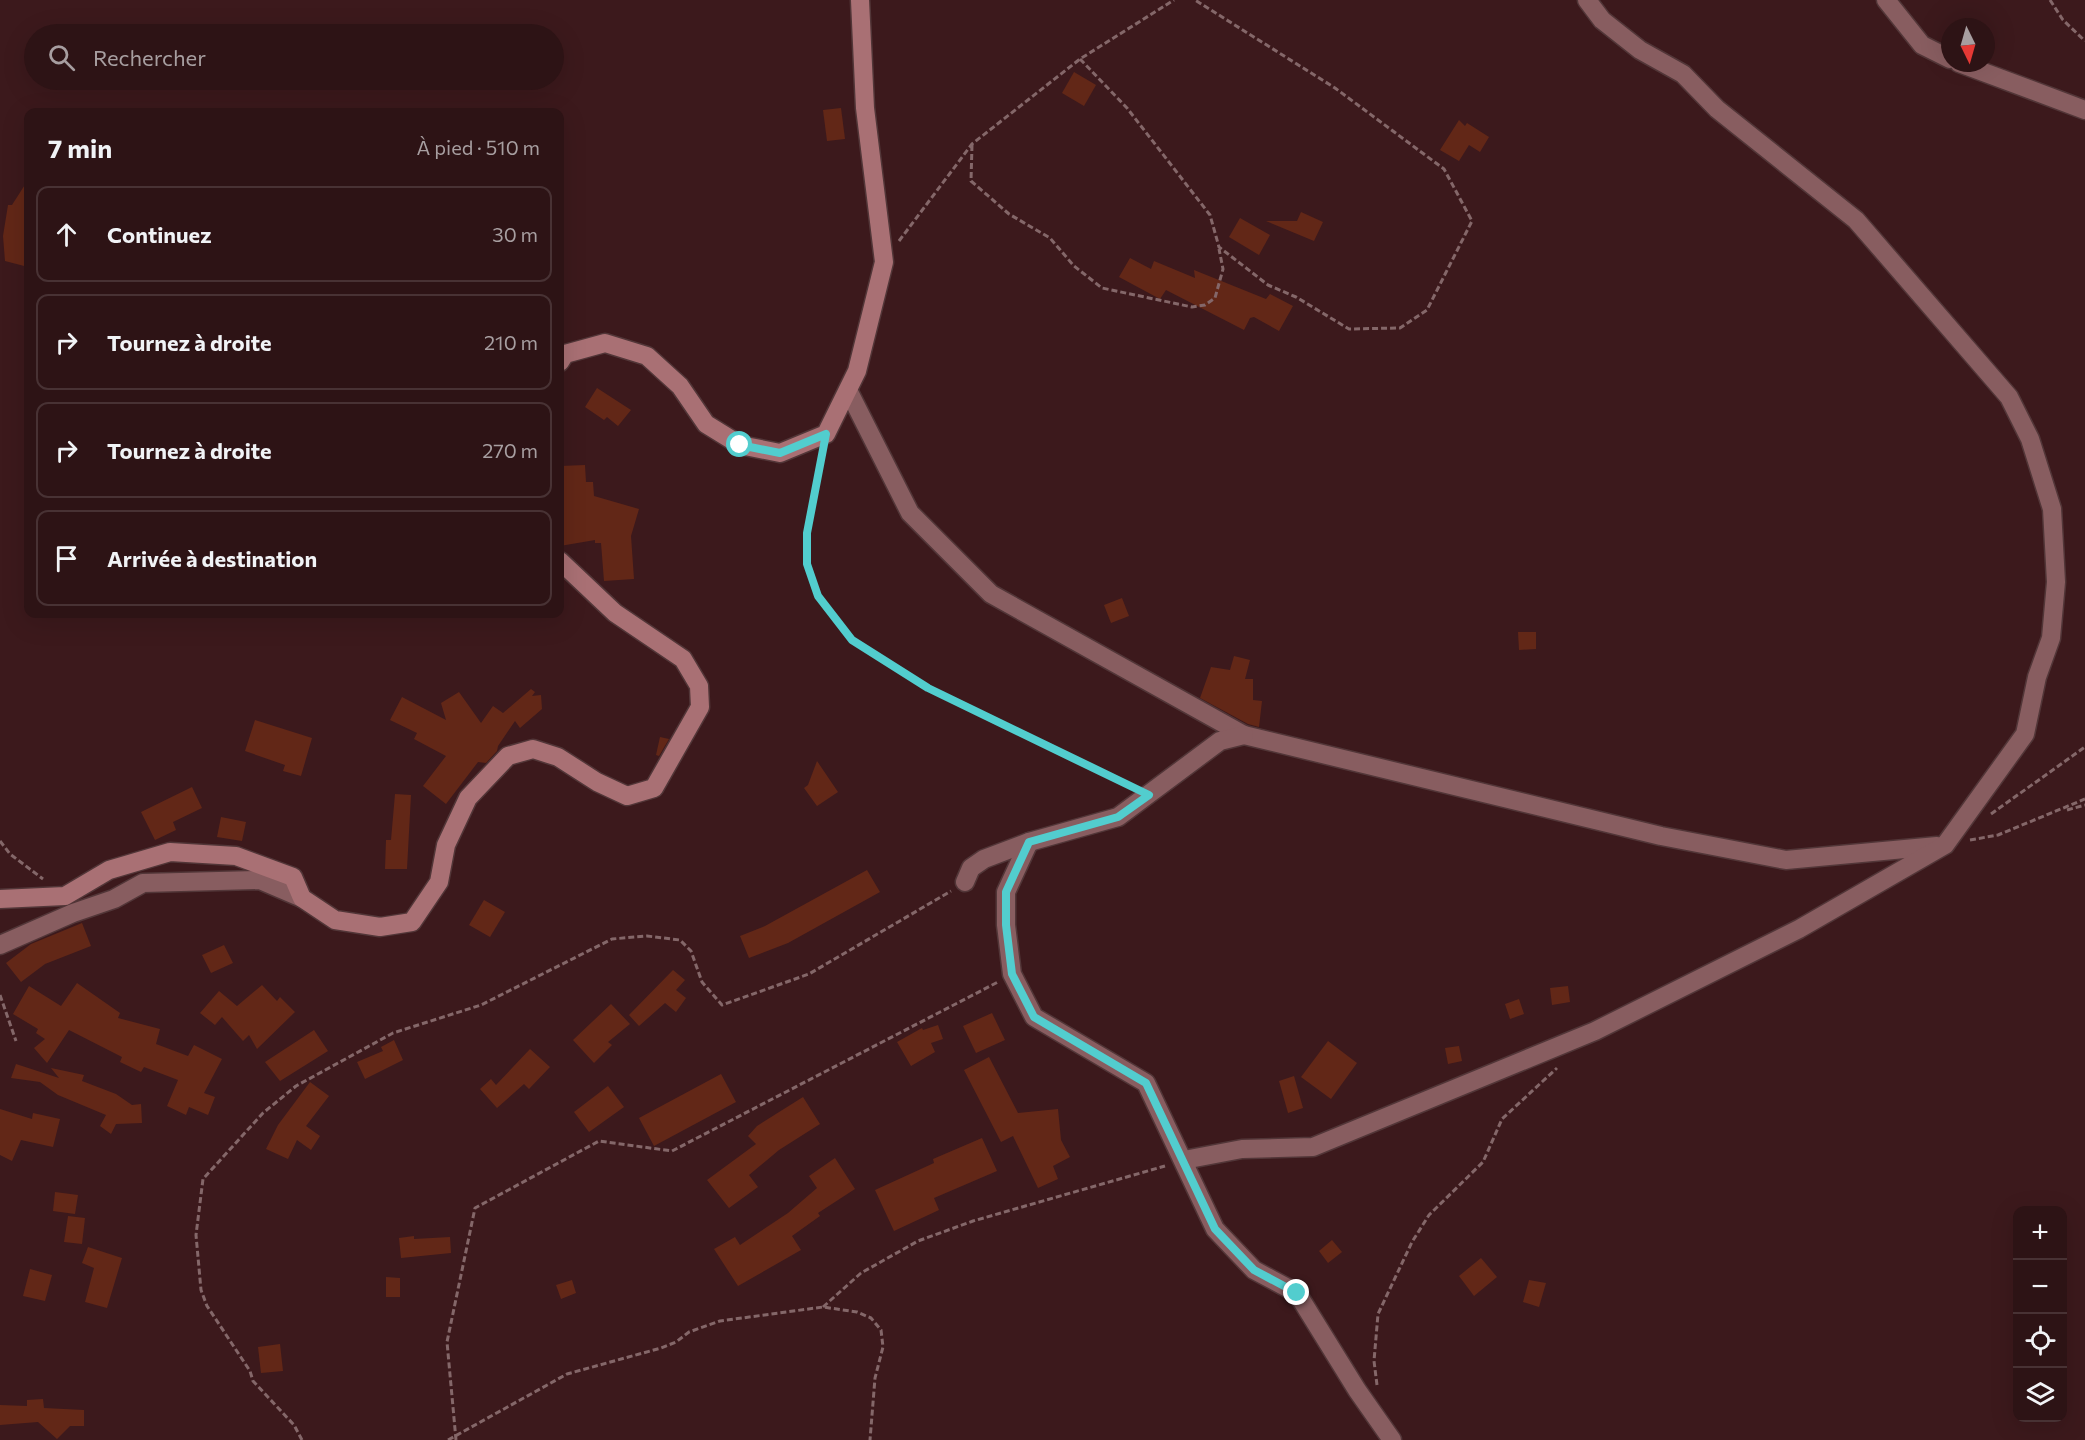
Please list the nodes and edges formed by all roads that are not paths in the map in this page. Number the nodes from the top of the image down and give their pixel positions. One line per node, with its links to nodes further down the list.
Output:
1 (860, 0): 8 (street)
2 (1587, 0): 12 (street)
3 (1886, 0): 4 (street)
4 (1941, 54)
5 (1983, 72): 6 (street)
6 (2085, 110)
7 (564, 356): 8 (street)
8 (848, 390): 10 (street)
9 (564, 565): 14 (street)
10 (1244, 735): 11 (street); 12 (street)
11 (1029, 842): 13 (street); 19 (street)
12 (1945, 845): 19 (street)
13 (965, 882)
14 (302, 898): 15 (street); 16 (street)
15 (0, 899)
16 (19, 935): 17 (street); 18 (street)
17 (0, 945)
18 (0, 951)
19 (1184, 1160): 20 (street)
20 (1392, 1440)

